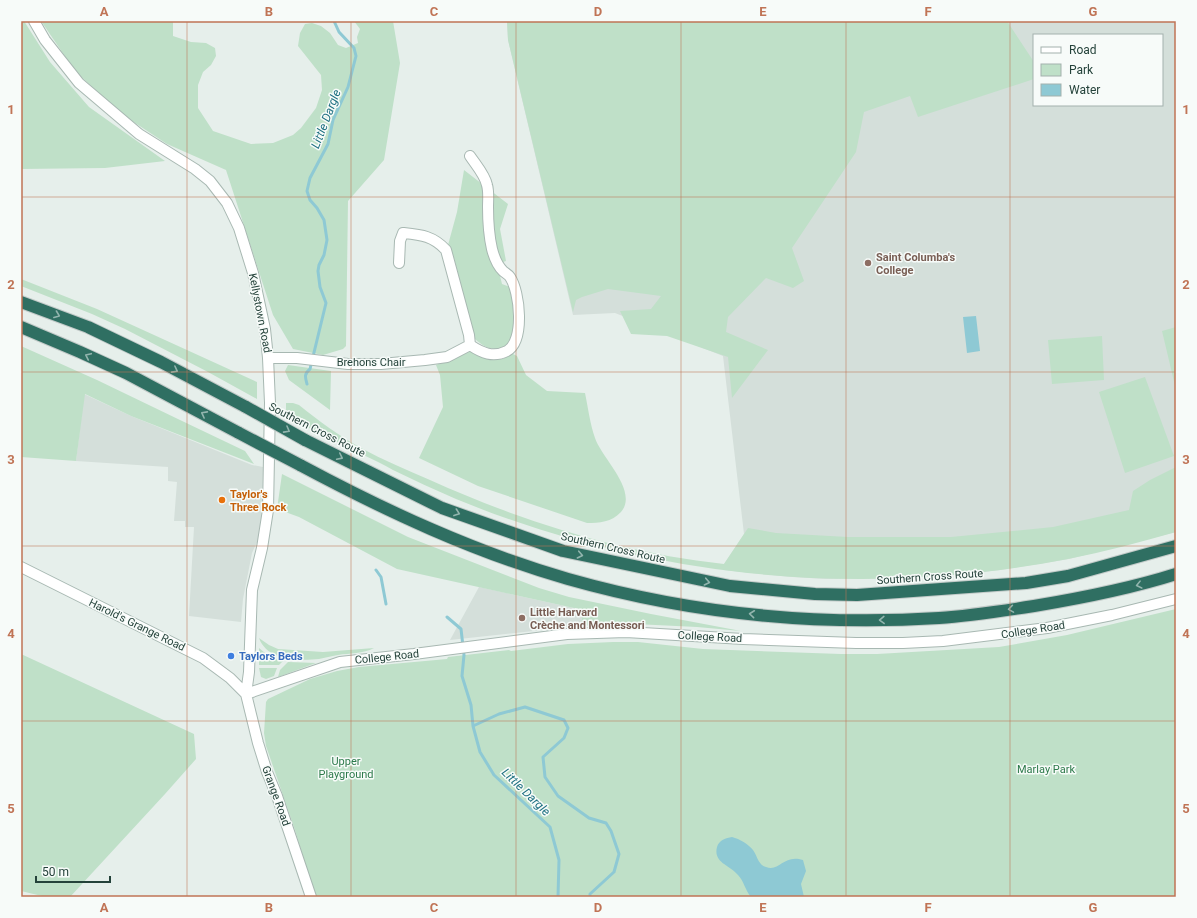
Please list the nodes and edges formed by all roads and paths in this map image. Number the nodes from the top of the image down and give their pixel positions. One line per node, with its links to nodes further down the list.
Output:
1 (34, 21): 7 (street, Kellystown Road)
2 (470, 156): 6 (street)
3 (399, 263): 6 (street)
4 (21, 302): 8 (highway, Southern Cross Route, one-way to 8, bridge)
5 (21, 327): 10 (highway, one-way to 5, bridge)
6 (470, 345): 7 (street, Brehons Chair)
7 (268, 358): 12 (street, Kellystown Road)
8 (1176, 546)
9 (21, 568): 12 (street, Harold's Grange Road)
10 (1176, 574)
11 (1176, 599): 12 (street, College Road)
12 (246, 694): 13 (street, Grange Road)
13 (311, 897)

